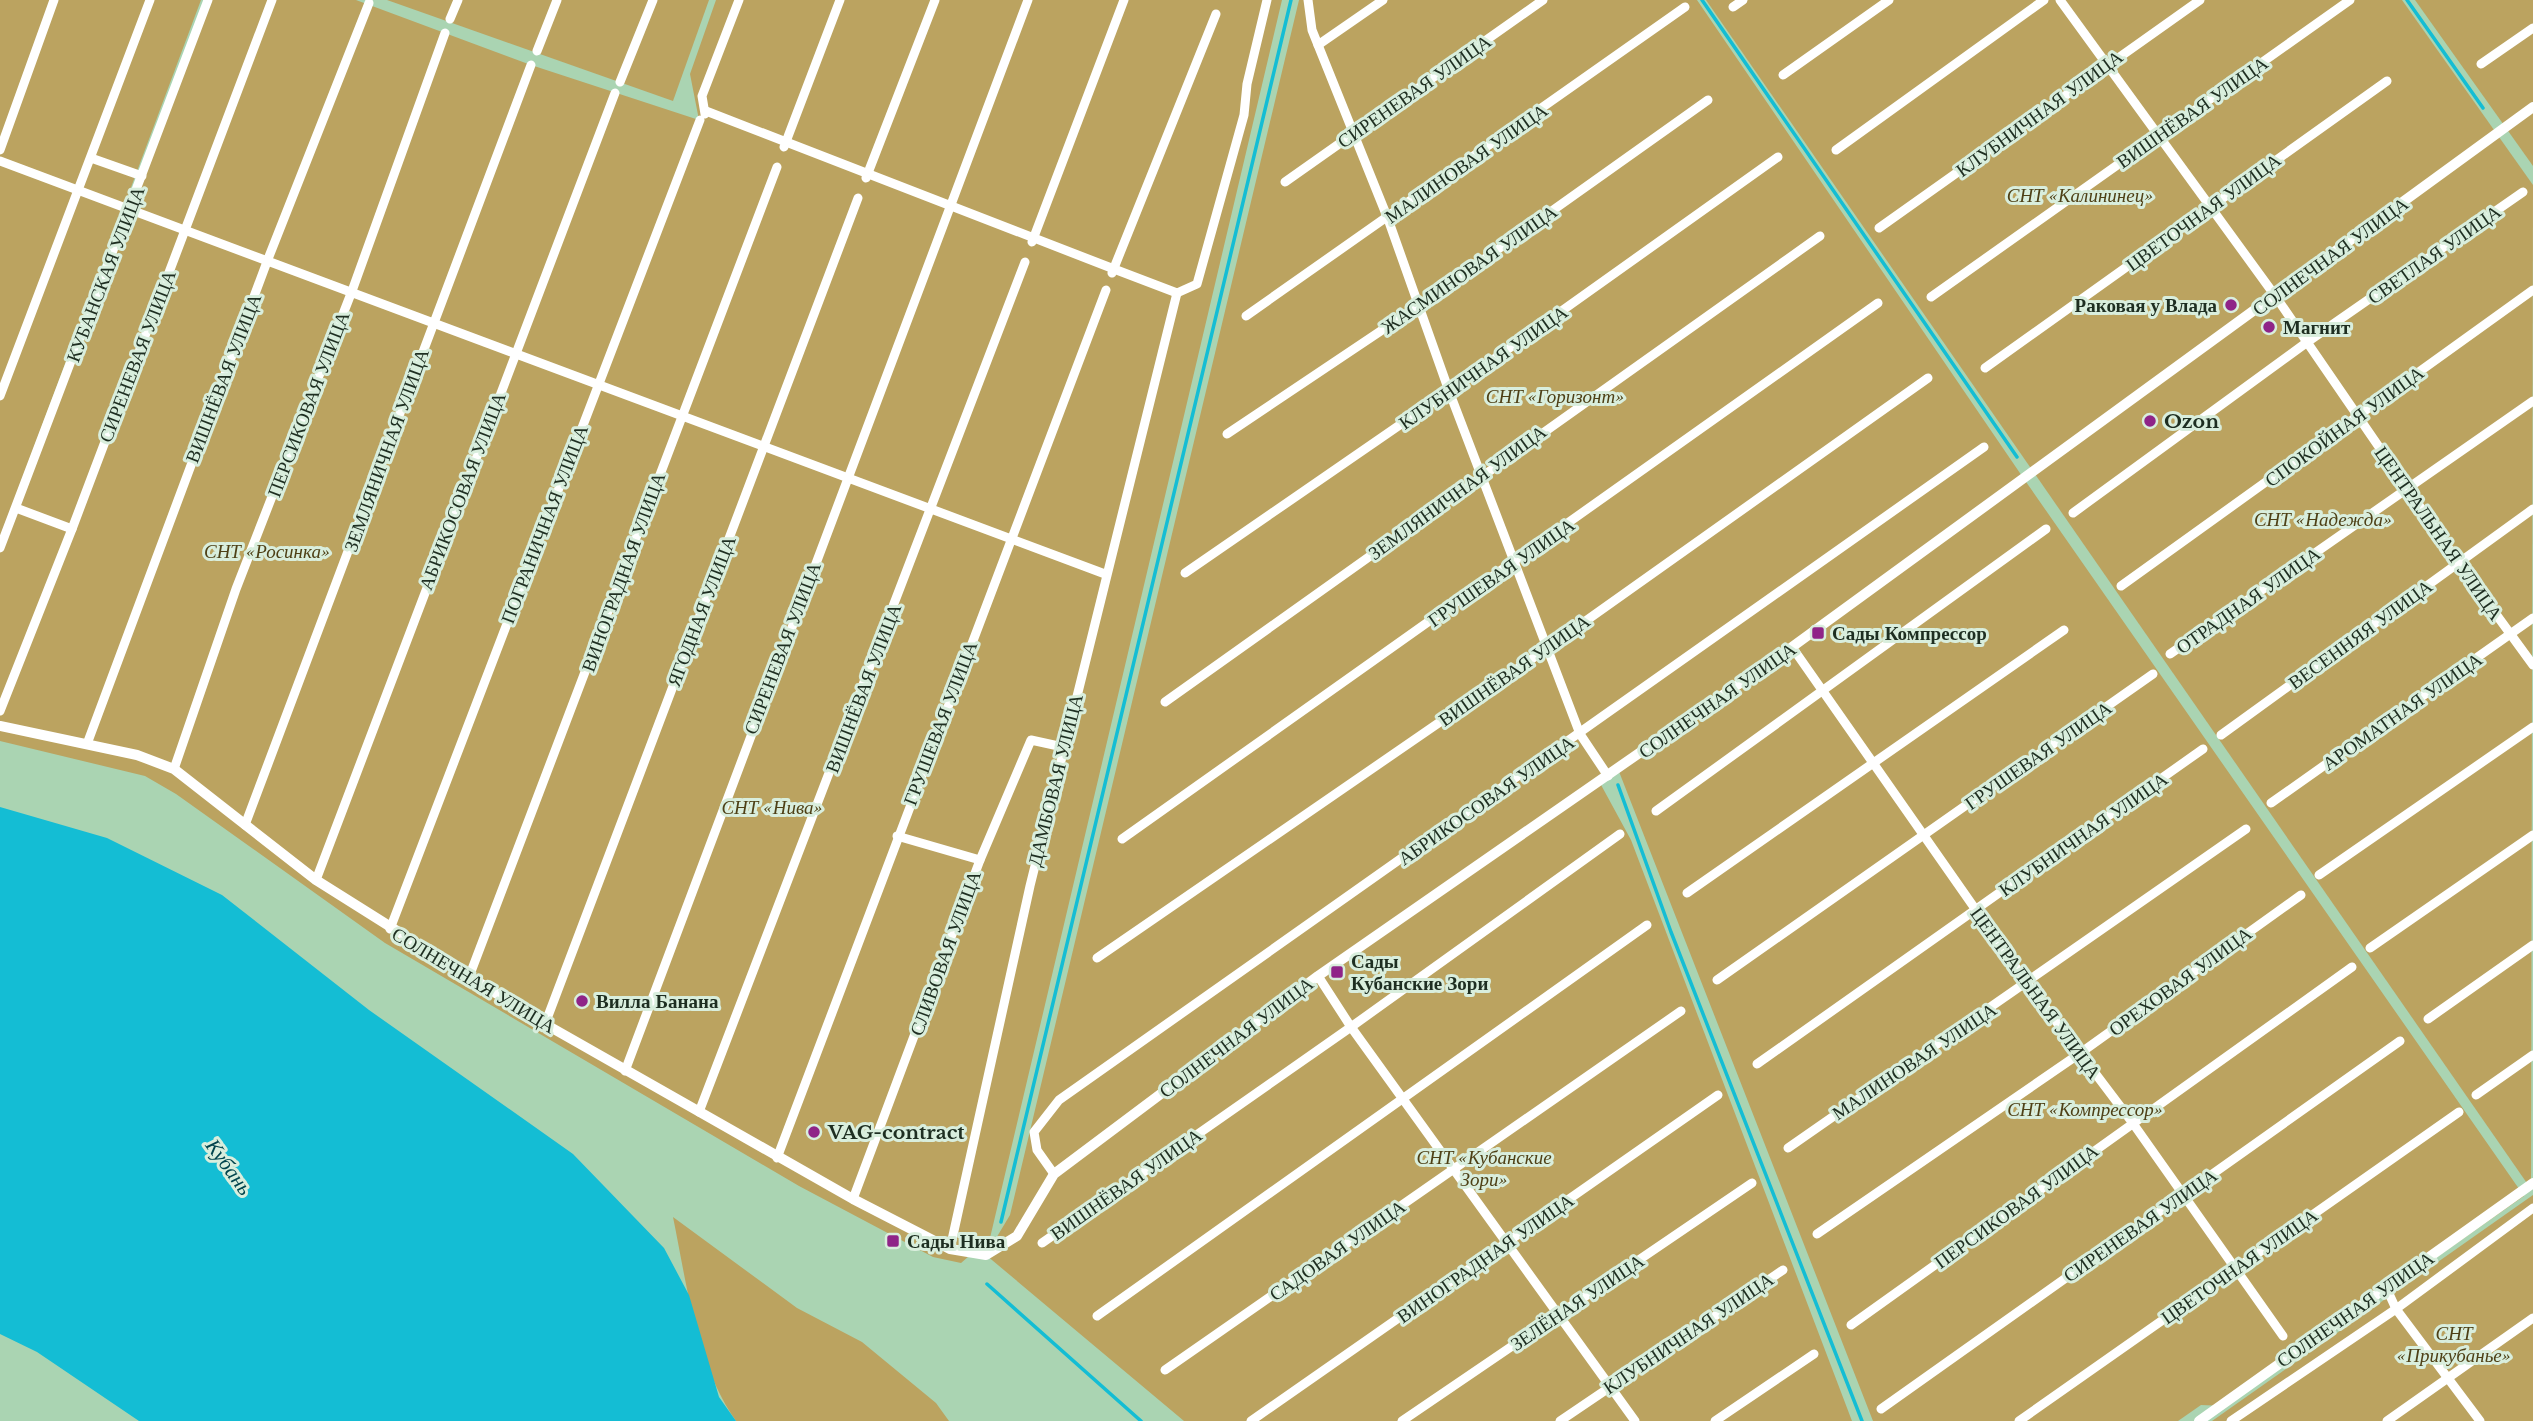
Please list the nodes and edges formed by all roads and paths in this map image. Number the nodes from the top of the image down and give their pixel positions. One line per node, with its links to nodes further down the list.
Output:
1 (54, 0): 45 (street)
2 (150, 0): 48 (street)
3 (208, 0): 51 (street, КУБАНСКАЯ УЛИЦА)
4 (272, 0): 61 (street, СИРЕНЕВАЯ УЛИЦА)
5 (458, 0): 27 (street)
6 (557, 0): 31 (street)
7 (653, 0): 37 (street)
8 (738, 0): 41 (street)
9 (840, 0): 44 (street)
10 (936, 0): 52 (street)
11 (1028, 0): 57 (street, СИРЕНЕВАЯ УЛИЦА)
12 (1124, 0): 64 (street)
13 (1267, 0): 71 (street)
14 (1308, 0): 30 (street)
15 (1383, 0): 30 (street)
16 (1543, 0): 42 (street, СИРЕНЕВАЯ УЛИЦА)
17 (1743, 0): 25 (street)
18 (1889, 0): 35 (street)
19 (2044, 0): 46 (street)
20 (2060, 0): 34 (street, ЦЕНТРАЛЬНАЯ УЛИЦА)
21 (2200, 0): 34 (street, КЛУБНИЧНАЯ УЛИЦА)
22 (2350, 0): 43 (street, ВИШНЁВАЯ УЛИЦА)
23 (369, 3): 65 (street, ВИШНЁВАЯ УЛИЦА)
24 (1685, 7): 60 (street, МАЛИНОВАЯ УЛИЦА)
25 (1733, 7)
26 (1216, 14): 67 (street)
27 (452, 15)
28 (2533, 28): 32 (street)
29 (444, 36): 70 (street, ПЕРСИКОВАЯ УЛИЦА)
30 (1318, 45): 42 (street)
31 (537, 51)
32 (2481, 64)
33 (531, 65): 77 (street, ЗЕМЛЯНИЧНАЯ УЛИЦА)
34 (2105, 65): 43 (street, ЦЕНТРАЛЬНАЯ УЛИЦА); 62 (street, КЛУБНИЧНАЯ УЛИЦА)
35 (1783, 75)
36 (2387, 81): 58 (street, ЦВЕТОЧНАЯ УЛИЦА)
37 (620, 82)
38 (615, 93): 79 (street, АБРИКОСОВАЯ УЛИЦА)
39 (1708, 100): 75 (street, ЖАСМИНОВАЯ УЛИЦА)
40 (2533, 107): 73 (street, СОЛНЕЧНАЯ УЛИЦА)
41 (703, 116): 44 (street); 82 (street, ПОГРАНИЧНАЯ УЛИЦА)
42 (1353, 133): 53 (street, СИРЕНЕВАЯ УЛИЦА); 60 (street)
43 (2158, 136): 58 (street, ЦЕНТРАЛЬНАЯ УЛИЦА); 72 (street, ВИШНЁВАЯ УЛИЦА)
44 (784, 146): 52 (street)
45 (0, 150)
46 (1836, 150)
47 (1778, 157): 83 (street, КЛУБНИЧНАЯ УЛИЦА)
48 (90, 158): 51 (street); 54 (street)
49 (0, 161): 54 (street)
50 (777, 167): 86 (street, ВИНОГРАДНАЯ УЛИЦА)
51 (142, 176): 59 (street, КУБАНСКАЯ УЛИЦА)
52 (866, 177): 57 (street)
53 (1285, 182)
54 (79, 189): 59 (street); 84 (street)
55 (2523, 192): 78 (street, СВЕТЛАЯ УЛИЦА)
56 (859, 198): 89 (street, ЯГОДНАЯ УЛИЦА)
57 (950, 206): 64 (street); 92 (street, СИРЕНЕВАЯ УЛИЦА)
58 (2209, 207): 73 (street, ЦЕНТРАЛЬНАЯ УЛИЦА); 80 (street, ЦВЕТОЧНАЯ УЛИЦА)
59 (131, 208): 61 (street); 95 (street, КУБАНСКАЯ УЛИЦА)
60 (1388, 219): 75 (street); 76 (street, МАЛИНОВАЯ УЛИЦА)
61 (186, 228): 65 (street); 99 (street, СИРЕНЕВАЯ УЛИЦА)
62 (1879, 228)
63 (1820, 236): 91 (street, ЗЕМЛЯНИЧНАЯ УЛИЦА)
64 (1033, 240): 67 (street)
65 (268, 259): 70 (street); 122 (street, ВИШНЁВАЯ УЛИЦА)
66 (1025, 262): 94 (street, ВИШНЁВАЯ УЛИЦА)
67 (1113, 271): 71 (street)
68 (1105, 290): 100 (street, ГРУШЕВАЯ УЛИЦА)
69 (2533, 290): 87 (street, СПОКОЙНАЯ УЛИЦА)
70 (352, 291): 77 (street); 126 (street, ПЕРСИКОВАЯ УЛИЦА)
71 (1177, 293): 105 (street, ДАМБОВАЯ УЛИЦА)
72 (1931, 297)
73 (2276, 297): 78 (street, ЦЕНТРАЛЬНАЯ УЛИЦА); 111 (street, СОЛНЕЧНАЯ УЛИЦА)
74 (1878, 303): 102 (street, ГРУШЕВАЯ УЛИЦА)
75 (1418, 306): 83 (street); 88 (street, ЖАСМИНОВАЯ УЛИЦА)
76 (1246, 316)
77 (433, 323): 79 (street); 130 (street, ЗЕМЛЯНИЧНАЯ УЛИЦА)
78 (2306, 344): 87 (street, ЦЕНТРАЛЬНАЯ УЛИЦА); 97 (street, СВЕТЛАЯ УЛИЦА)
79 (515, 352): 82 (street); 139 (street, АБРИКОСОВАЯ УЛИЦА)
80 (1985, 368)
81 (1928, 378): 110 (street, ВИШНЁВАЯ УЛИЦА)
82 (598, 383): 86 (street); 144 (street, ПОГРАНИЧНАЯ УЛИЦА)
83 (1449, 391): 91 (street); 104 (street, КЛУБНИЧНАЯ УЛИЦА)
84 (0, 396)
85 (2533, 401): 93 (street, ОТРАДНАЯ УЛИЦА)
86 (682, 416): 89 (street); 150 (street, ВИНОГРАДНАЯ УЛИЦА)
87 (2357, 416): 93 (street, ЦЕНТРАЛЬНАЯ УЛИЦА); 106 (street, СПОКОЙНАЯ УЛИЦА)
88 (1227, 434)
89 (763, 446): 92 (street); 155 (street, ЯГОДНАЯ УЛИЦА)
90 (1984, 447): 120 (street, АБРИКОСОВАЯ УЛИЦА)
91 (1483, 473): 102 (street); 116 (street, ЗЕМЛЯНИЧНАЯ УЛИЦА)
92 (847, 477): 94 (street); 161 (street, СИРЕНЕВАЯ УЛИЦА)
93 (2408, 488): 103 (street, ЦЕНТРАЛЬНАЯ УЛИЦА); 112 (street, ОТРАДНАЯ УЛИЦА)
94 (930, 507): 100 (street); 165 (street, ВИШНЁВАЯ УЛИЦА)
95 (16, 508): 99 (street); 101 (street, КУБАНСКАЯ УЛИЦА)
96 (2533, 509): 103 (street, ВЕСЕННЯЯ УЛИЦА)
97 (2073, 513)
98 (2046, 528): 115 (street)
99 (72, 529): 117 (street, СИРЕНЕВАЯ УЛИЦА)
100 (1011, 538): 105 (street); 134 (street, ГРУШЕВАЯ УЛИЦА)
101 (0, 548)
102 (1517, 562): 110 (street); 136 (street, ГРУШЕВАЯ УЛИЦА)
103 (2458, 562): 109 (street, ЦЕНТРАЛЬНАЯ УЛИЦА); 121 (street, ВЕСЕННЯЯ УЛИЦА)
104 (1185, 573)
105 (1105, 574): 123 (street, ДАМБОВАЯ УЛИЦА)
106 (2121, 586)
107 (2533, 618): 109 (street, АРОМАТНАЯ УЛИЦА)
108 (2064, 630): 125 (street)
109 (2510, 635): 113 (street, ЦЕНТРАЛЬНАЯ УЛИЦА); 128 (street, АРОМАТНАЯ УЛИЦА)
110 (1549, 647): 120 (street); 147 (street, ВИШНЁВАЯ УЛИЦА)
111 (1792, 647): 115 (street, ЦЕНТРАЛЬНАЯ УЛИЦА); 127 (street, СОЛНЕЧНАЯ УЛИЦА)
112 (2169, 654)
113 (2533, 665)
114 (2153, 674): 135 (street, ГРУШЕВАЯ УЛИЦА)
115 (1822, 691): 125 (street, ЦЕНТРАЛЬНАЯ УЛИЦА); 129 (street)
116 (1165, 702)
117 (0, 710)
118 (0, 726): 122 (street, СОЛНЕЧНАЯ УЛИЦА)
119 (2533, 727): 138 (street)
120 (1580, 734): 127 (street); 171 (street, АБРИКОСОВАЯ УЛИЦА)
121 (2221, 735)
122 (87, 744): 126 (street, СОЛНЕЧНАЯ УЛИЦА)
123 (1063, 747): 137 (street, СЛИВОВАЯ УЛИЦА); 180 (street, ДАМБОВАЯ УЛИЦА)
124 (2203, 749): 142 (street, КЛУБНИЧНАЯ УЛИЦА)
125 (1874, 763): 135 (street, ЦЕНТРАЛЬНАЯ УЛИЦА); 140 (street)
126 (174, 769): 130 (street, СОЛНЕЧНАЯ УЛИЦА)
127 (1608, 776): 149 (street, СОЛНЕЧНАЯ УЛИЦА)
128 (2271, 803)
129 (1656, 811)
130 (245, 825): 139 (street, СОЛНЕЧНАЯ УЛИЦА)
131 (2246, 829): 152 (street, МАЛИНОВАЯ УЛИЦА)
132 (1620, 834): 156 (street, ВИШНЁВАЯ УЛИЦА)
133 (2533, 835): 146 (street)
134 (897, 836): 137 (street); 169 (street, ГРУШЕВАЯ УЛИЦА)
135 (1923, 836): 142 (street, ЦЕНТРАЛЬНАЯ УЛИЦА); 151 (street, ГРУШЕВАЯ УЛИЦА)
136 (1122, 839)
137 (980, 860): 175 (street, СЛИВОВАЯ УЛИЦА)
138 (2319, 875)
139 (316, 880): 144 (street, СОЛНЕЧНАЯ УЛИЦА)
140 (1687, 893)
141 (2301, 895): 158 (street, ОРЕХОВАЯ УЛИЦА)
142 (1975, 910): 152 (street, ЦЕНТРАЛЬНАЯ УЛИЦА); 160 (street, КЛУБНИЧНАЯ УЛИЦА)
143 (1647, 925): 164 (street)
144 (390, 929): 150 (street, СОЛНЕЧНАЯ УЛИЦА)
145 (2533, 945): 154 (street)
146 (2370, 948)
147 (1097, 958)
148 (2352, 967): 167 (street, ПЕРСИКОВАЯ УЛИЦА)
149 (1318, 976): 156 (street); 171 (street, СОЛНЕЧНАЯ УЛИЦА)
150 (469, 977): 155 (street, СОЛНЕЧНАЯ УЛИЦА)
151 (1717, 980)
152 (2027, 984): 158 (street, ЦЕНТРАЛЬНАЯ УЛИЦА); 168 (street, МАЛИНОВАЯ УЛИЦА)
153 (1681, 1011): 170 (street, САДОВАЯ УЛИЦА)
154 (2428, 1019)
155 (545, 1024): 161 (street, СОЛНЕЧНАЯ УЛИЦА)
156 (1351, 1027): 164 (street); 179 (street, ВИШНЁВАЯ УЛИЦА)
157 (2400, 1041): 174 (street, СИРЕНЕВАЯ УЛИЦА)
158 (2079, 1054): 167 (street, ЦЕНТРАЛЬНАЯ УЛИЦА); 177 (street, ОРЕХОВАЯ УЛИЦА)
159 (2533, 1055): 163 (street)
160 (1757, 1064)
161 (625, 1071): 165 (street, СОЛНЕЧНАЯ УЛИЦА)
162 (1718, 1095): 178 (street, ВИНОГРАДНАЯ УЛИЦА)
163 (2476, 1096)
164 (1403, 1098): 170 (street); 186 (street)
165 (699, 1112): 169 (street, СОЛНЕЧНАЯ УЛИЦА)
166 (2459, 1112): 181 (street, ЦВЕТОЧНАЯ УЛИЦА)
167 (2132, 1122): 174 (street, ЦЕНТРАЛЬНАЯ УЛИЦА); 188 (street, ПЕРСИКОВАЯ УЛИЦА)
168 (1788, 1148)
169 (777, 1158): 175 (street, СОЛНЕЧНАЯ УЛИЦА)
170 (1453, 1169): 178 (street); 191 (street, САДОВАЯ УЛИЦА)
171 (1054, 1174): 180 (street, СОЛНЕЧНАЯ УЛИЦА)
172 (1752, 1183): 185 (street, ЗЕЛЁНАЯ УЛИЦА)
173 (2533, 1183): 183 (street, СОЛНЕЧНАЯ УЛИЦА)
174 (2183, 1193): 181 (street, ЦЕНТРАЛЬНАЯ УЛИЦА); 194 (street, СИРЕНЕВАЯ УЛИЦА)
175 (853, 1199): 180 (street, СОЛНЕЧНАЯ УЛИЦА)
176 (2533, 1208): 184 (street)
177 (1817, 1234)
178 (1508, 1241): 185 (street); 195 (street, ВИНОГРАДНАЯ УЛИЦА)
179 (1042, 1243)
180 (950, 1249)
181 (2237, 1268): 189 (street, ЦЕНТРАЛЬНАЯ УЛИЦА); 200 (street, ЦВЕТОЧНАЯ УЛИЦА)
182 (1783, 1270): 193 (street, КЛУБНИЧНАЯ УЛИЦА)
183 (2386, 1287): 184 (street); 201 (street, СОЛНЕЧНАЯ УЛИЦА)
184 (2396, 1309): 192 (street); 202 (street)
185 (1559, 1315): 193 (street); 196 (street, ЗЕЛЁНАЯ УЛИЦА)
186 (1097, 1316)
187 (2533, 1318): 192 (street)
188 (1851, 1325)
189 (2283, 1336)
190 (1814, 1354): 199 (street)
191 (1166, 1370)
192 (2449, 1376): 203 (street); 204 (street)
193 (1608, 1387): 197 (street, КЛУБНИЧНАЯ УЛИЦА); 198 (street)
194 (1881, 1409)
195 (1251, 1421)
196 (1402, 1421)
197 (1560, 1421)
198 (1635, 1421)
199 (1715, 1421)
200 (2019, 1421)
201 (2199, 1421)
202 (2231, 1421)
203 (2387, 1421)
204 (2480, 1421)

